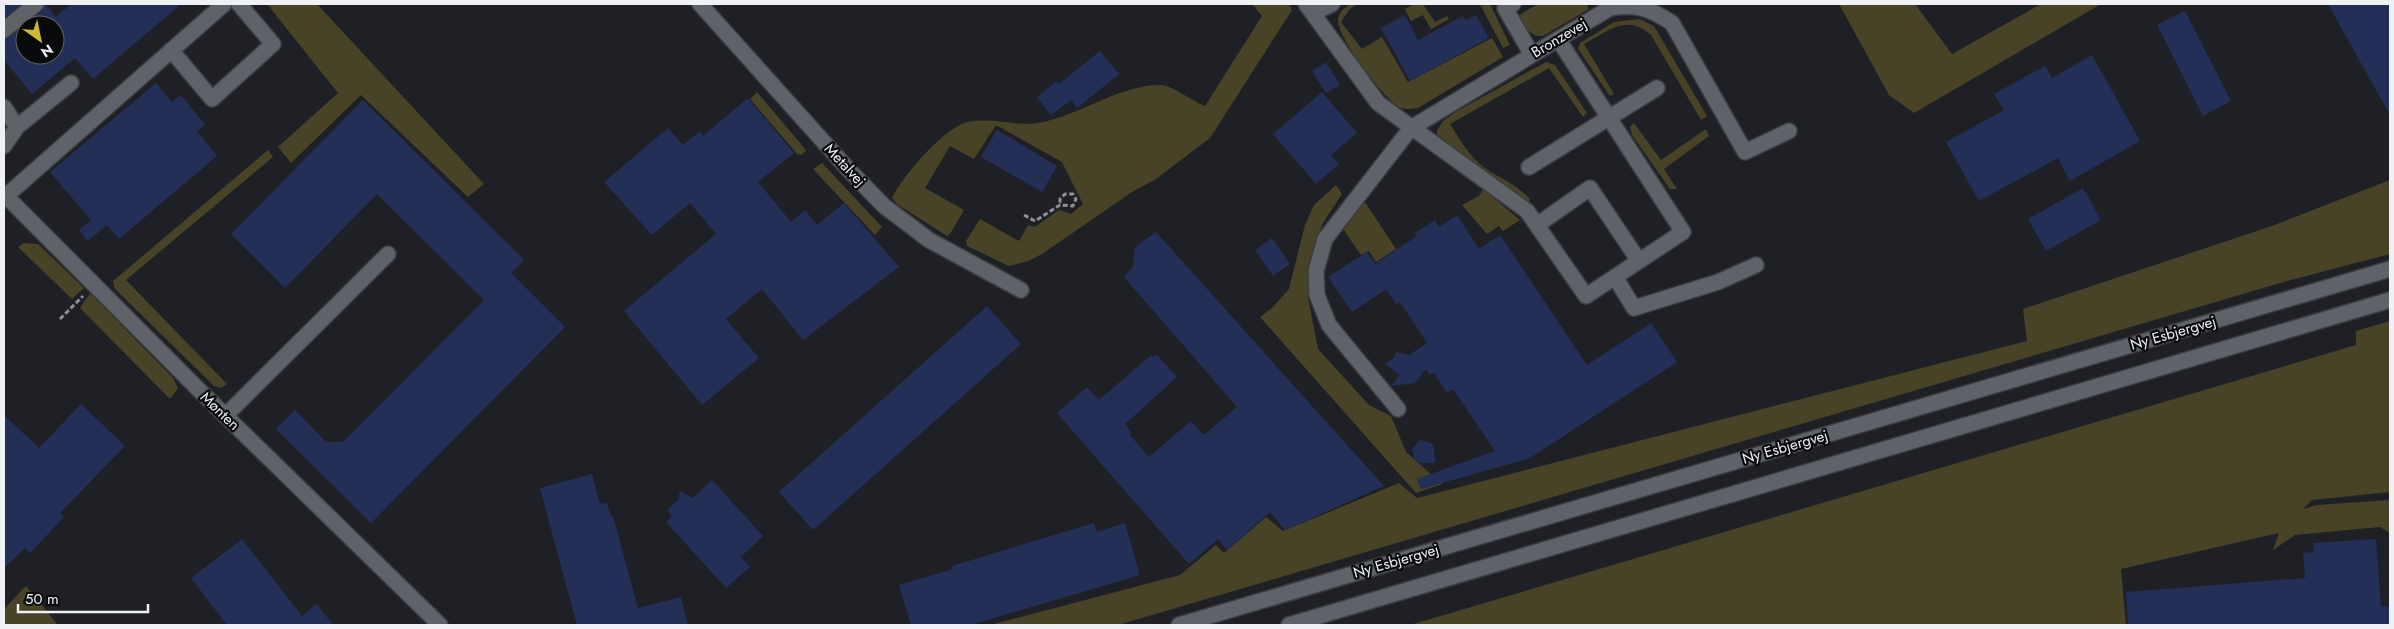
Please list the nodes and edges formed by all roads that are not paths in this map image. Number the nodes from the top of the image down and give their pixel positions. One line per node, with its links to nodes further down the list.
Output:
1 (36, 4): 9 (street)
2 (224, 4): 11 (street)
3 (239, 4): 11 (street)
4 (700, 4): 29 (street, Metalvej)
5 (1332, 4): 8 (street)
6 (1513, 4): 12 (street)
7 (1608, 6): 10 (street, Bronzevej); 19 (street, Bronzevej)
8 (1310, 8): 18 (street)
9 (4, 30)
10 (1558, 39): 12 (street, Bronzevej); 16 (street)
11 (171, 50): 22 (street)
12 (1532, 55): 18 (street, Bronzevej)
13 (71, 83): 17 (street)
14 (1657, 88): 16 (street)
15 (4, 107): 17 (street)
16 (1609, 117): 21 (street); 25 (street)
17 (17, 128): 20 (street)
18 (1411, 128): 23 (street); 31 (street)
19 (1789, 132)
20 (4, 146)
21 (1529, 166)
22 (5, 195): 32 (street, Mønten)
23 (1537, 225): 25 (street); 28 (street)
24 (388, 254): 32 (street)
25 (1639, 261): 28 (street)
26 (1756, 265): 28 (street)
27 (2390, 269): 34 (street, Ny Esbjergvej)
28 (1615, 277)
29 (1021, 290)
30 (2390, 300): 35 (street, Ny Esbjergvej)
31 (1398, 409)
32 (225, 416): 33 (street, Mønten)
33 (440, 625)
34 (1180, 625)
35 (1289, 625)

